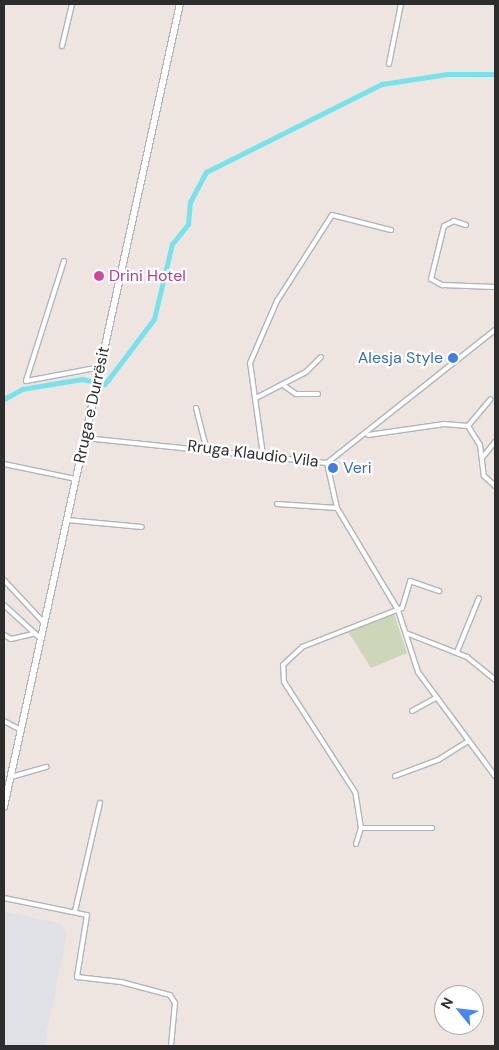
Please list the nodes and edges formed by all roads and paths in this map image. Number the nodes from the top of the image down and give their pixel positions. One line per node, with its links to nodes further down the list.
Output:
1 (72, 4): 4 (street)
2 (180, 4): 12 (main road, Rruga e Durrësit)
3 (401, 4): 5 (street)
4 (62, 46)
5 (389, 64)
6 (466, 225): 9 (street)
7 (391, 230): 15 (street)
8 (64, 261): 12 (street)
9 (495, 287)
10 (495, 330): 19 (street, Rruga Klaudio Vila)
11 (321, 357): 13 (street)
12 (100, 367): 20 (main road, Rruga e Durrësit)
13 (284, 385): 14 (street); 15 (street)
14 (318, 394)
15 (256, 398): 23 (street)
16 (491, 399): 18 (street)
17 (196, 408): 22 (street)
18 (468, 426): 19 (street); 24 (street)
19 (366, 435): 25 (street, Rruga Klaudio Vila)
20 (85, 438): 22 (street, Rruga Klaudio Vila); 28 (main road, Rruga e Durrësit)
21 (495, 442): 24 (street)
22 (206, 447): 23 (street, Rruga Klaudio Vila)
23 (263, 455): 25 (street, Rruga Klaudio Vila)
24 (482, 458): 29 (street)
25 (327, 463): 31 (street)
26 (4, 464): 28 (street)
27 (495, 478): 29 (street)
28 (76, 479): 32 (main road, Rruga e Durrësit)
29 (493, 485)
30 (277, 504): 31 (street)
31 (337, 508): 38 (street)
32 (67, 520): 33 (street); 39 (main road, Rruga e Durrësit)
33 (142, 527)
34 (4, 580): 39 (street)
35 (439, 591): 38 (street)
36 (479, 598): 44 (street)
37 (4, 605): 41 (street)
38 (398, 610): 40 (street); 57 (street)
39 (45, 624): 43 (main road, Rruga e Durrësit)
40 (406, 633): 44 (street); 46 (street)
41 (33, 634): 42 (street); 43 (street)
42 (4, 635)
43 (41, 639): 49 (main road, Rruga e Durrësit)
44 (457, 652): 45 (street)
45 (495, 680)
46 (435, 698): 47 (street); 50 (street)
47 (412, 711)
48 (4, 721): 49 (street)
49 (21, 730): 54 (main road, Rruga e Durrësit)
50 (468, 741): 52 (street); 53 (street)
51 (47, 767): 54 (street)
52 (395, 776)
53 (495, 776)
54 (10, 777): 56 (main road, Rruga e Durrësit)
55 (100, 803): 61 (street)
56 (4, 807)
57 (361, 828): 58 (street); 59 (street)
58 (432, 828)
59 (356, 844)
60 (4, 898): 61 (street)
61 (75, 911): 62 (street)
62 (171, 1046)

